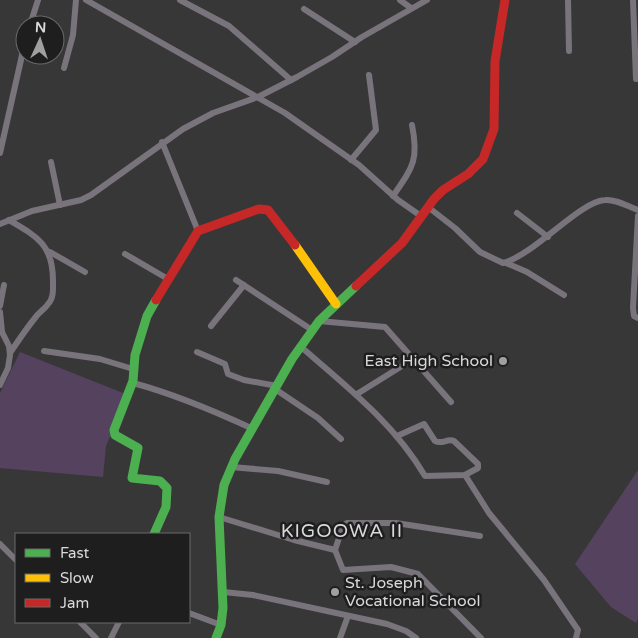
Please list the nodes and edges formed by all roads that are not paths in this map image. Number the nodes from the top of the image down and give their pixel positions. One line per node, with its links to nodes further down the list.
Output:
1 (38, 0): 12 (street)
2 (76, 0): 16 (street)
3 (86, 0): 20 (street)
4 (180, 0): 19 (street)
5 (400, 0): 10 (street)
6 (427, 0): 10 (street)
7 (505, 0): 28 (street)
8 (568, 0): 14 (street)
9 (633, 0): 18 (street)
10 (411, 8): 13 (street)
11 (304, 9): 13 (street)
12 (33, 15)
13 (355, 42): 19 (street)
14 (569, 51)
15 (20, 65): 23 (street)
16 (64, 68)
17 (369, 76): 24 (street)
18 (636, 79)
19 (291, 80): 20 (street)
20 (258, 97): 22 (street); 24 (street)
21 (412, 125): 26 (street)
22 (162, 142): 27 (street); 35 (street)
23 (0, 153)
24 (351, 160): 26 (street)
25 (50, 162): 27 (street)
26 (393, 196): 31 (street)
27 (60, 205): 33 (street)
28 (428, 207): 31 (street); 39 (street)
29 (638, 210): 36 (street)
30 (517, 213): 36 (street)
31 (421, 216): 46 (street)
32 (638, 216): 49 (street)
33 (9, 220): 34 (street); 37 (street)
34 (0, 224)
35 (198, 231): 41 (street); 46 (street)
36 (548, 237): 39 (street)
37 (50, 252): 40 (street); 56 (street)
38 (125, 254): 41 (street)
39 (506, 263): 45 (street)
40 (85, 272)
41 (168, 279): 58 (street)
42 (236, 280): 44 (street)
43 (4, 285): 47 (street)
44 (244, 285): 51 (street); 52 (street)
45 (564, 295)
46 (336, 304): 50 (street)
47 (0, 306)
48 (0, 312): 56 (street)
49 (638, 318)
50 (319, 321): 52 (street); 63 (street)
51 (211, 326)
52 (312, 330): 53 (street)
53 (300, 346): 61 (street); 62 (street)
54 (44, 351): 58 (street)
55 (197, 352): 61 (street)
56 (10, 353): 60 (street)
57 (402, 366): 62 (street)
58 (133, 369): 59 (street)
59 (133, 382): 64 (street); 71 (street)
60 (0, 385)
61 (276, 387): 64 (street); 66 (street)
62 (356, 394): 65 (street)
63 (451, 402)
64 (251, 428): 67 (street)
65 (397, 436): 68 (street); 68 (street)
66 (341, 439)
67 (231, 467): 69 (street); 70 (street)
68 (465, 475): 88 (street)
69 (327, 482)
70 (219, 517): 74 (street); 76 (street)
71 (154, 533)
72 (480, 536): 74 (street)
73 (0, 544): 75 (street)
74 (335, 550): 87 (street)
75 (15, 559)
76 (223, 592): 78 (street); 81 (street)
77 (190, 613): 81 (street)
78 (348, 616): 85 (street); 86 (street)
79 (81, 623): 82 (street)
80 (118, 623): 83 (street)
81 (221, 625): 84 (street)
82 (96, 638)
83 (111, 638)
84 (216, 638)
85 (340, 638)
86 (416, 638)
87 (481, 638)
88 (576, 638)

